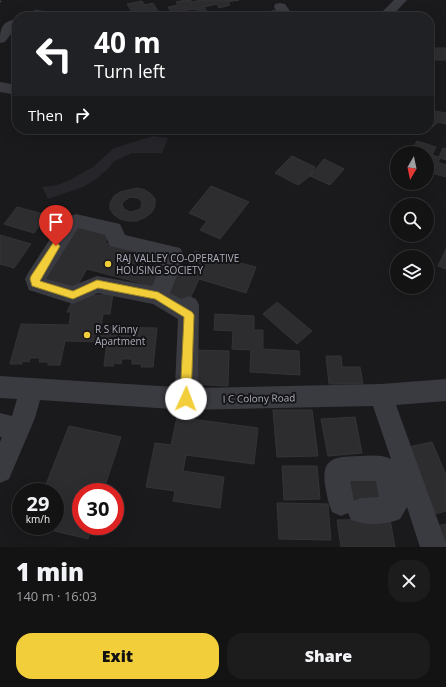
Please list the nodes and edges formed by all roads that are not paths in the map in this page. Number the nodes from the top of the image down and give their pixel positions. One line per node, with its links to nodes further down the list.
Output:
1 (401, 0): 2 (street)
2 (389, 12)
3 (10, 24): 4 (street)
4 (0, 39)
5 (0, 77): 6 (street)
6 (12, 79)
7 (0, 87): 8 (street)
8 (12, 89)
9 (158, 296): 9 (street); 14 (street)
10 (0, 387): 11 (street, I C Colony Road)
11 (32, 390): 14 (street, I C Colony Road); 15 (street)
12 (446, 390): 13 (street, I C Colony Road)
13 (381, 395): 14 (street, I C Colony Road); 17 (street)
14 (186, 399)
15 (9, 427): 16 (street)
16 (0, 470)
17 (400, 479): 17 (street); 18 (street)
18 (434, 547)

